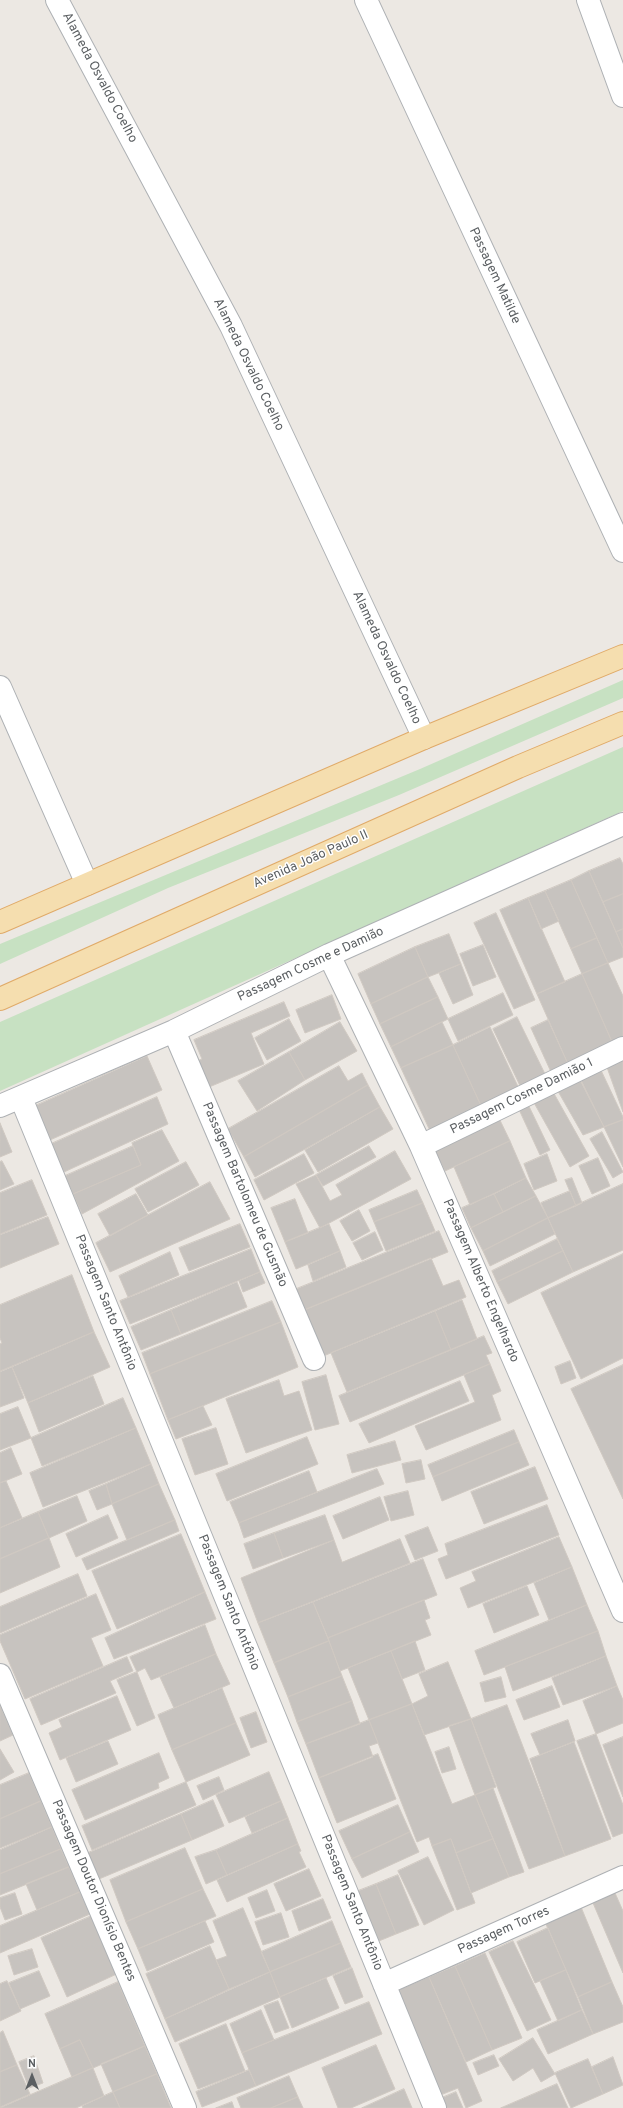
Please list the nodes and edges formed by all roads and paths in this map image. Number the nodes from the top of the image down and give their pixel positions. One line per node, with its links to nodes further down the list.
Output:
1 (57, 0): 9 (street, Alameda Osvaldo Coelho)
2 (366, 0): 5 (street, Passagem Matilde)
3 (588, 0): 4 (street)
4 (623, 96)
5 (623, 551)
6 (623, 656): 9 (main road)
7 (0, 687): 11 (street)
8 (623, 723): 14 (main road, Avenida João Paulo II)
9 (424, 738): 11 (main road)
10 (623, 824): 13 (street, Passagem Cosme e Damião)
11 (87, 884): 12 (main road)
12 (0, 922)
13 (329, 955): 15 (street, Passagem Cosme e Damião); 19 (street, Passagem Alberto Engelhardo)
14 (0, 999)
15 (174, 1031): 17 (street, Passagem Cosme e Damião); 20 (street, Passagem Bartolomeu de Gusmão)
16 (623, 1048): 19 (street, Passagem Cosme Damião 1)
17 (21, 1098): 18 (street, Passagem Cosme e Damião); 24 (street, Passagem Santo Antônio)
18 (0, 1106)
19 (421, 1146): 21 (street, Passagem Alberto Engelhardo)
20 (314, 1358)
21 (623, 1612)
22 (0, 1675): 25 (street, Passagem Doutor Dionísio Bentes)
23 (623, 1877): 24 (street, Passagem Torres)
24 (384, 1984): 26 (street, Passagem Santo Antônio)
25 (185, 2108)
26 (435, 2108)

